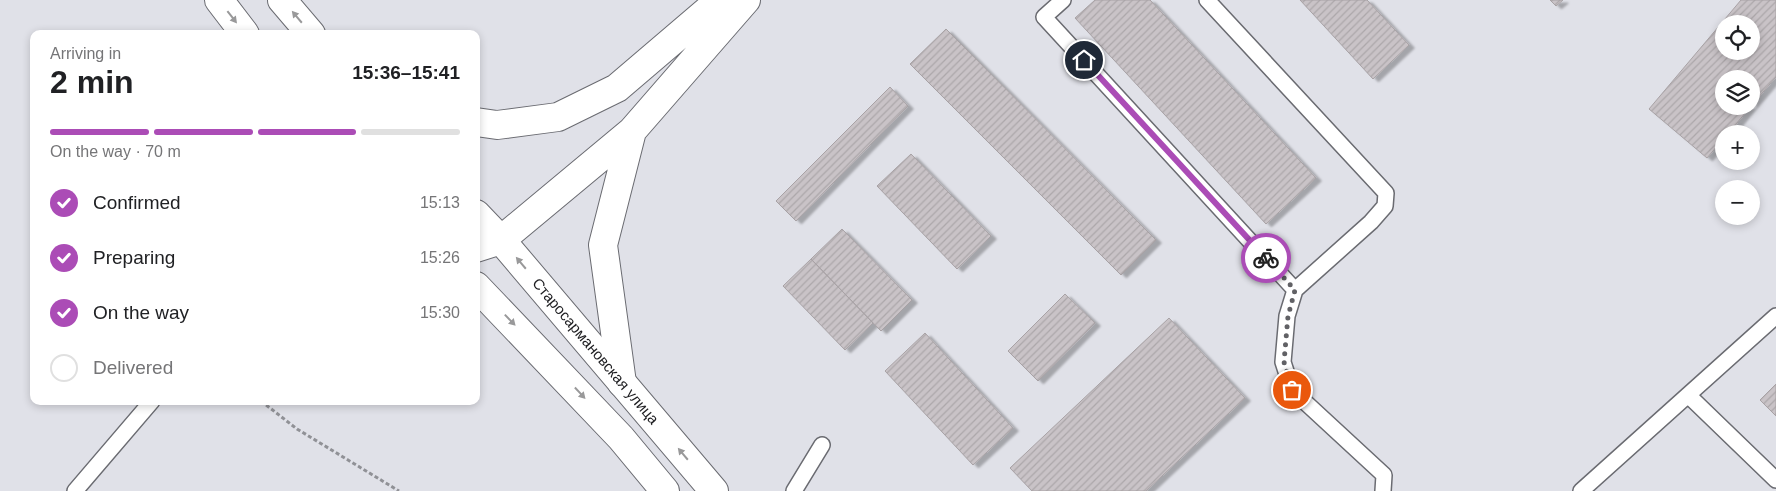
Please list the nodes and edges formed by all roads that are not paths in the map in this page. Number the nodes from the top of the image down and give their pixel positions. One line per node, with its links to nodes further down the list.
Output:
1 (219, 0): 7 (street, one-way to 7)
2 (282, 0): 8 (street, one-way to 2)
3 (720, 0): 9 (street)
4 (746, 0): 10 (street)
5 (1063, 0): 14 (lane)
6 (1207, 0): 14 (lane)
7 (242, 30)
8 (308, 30)
9 (480, 123)
10 (632, 131): 12 (street); 16 (street)
11 (480, 223): 12 (street, Старосармановская улица)
12 (489, 244): 16 (street, Старосармановская улица, one-way to 12)
13 (480, 290): 22 (street, one-way to 22)
14 (1295, 290): 25 (lane)
15 (1776, 316): 17 (lane)
16 (622, 383): 23 (street, Старосармановская улица, one-way to 16)
17 (1688, 395): 20 (lane); 26 (lane)
18 (149, 405): 21 (lane)
19 (822, 444): 24 (lane)
20 (1776, 480)
21 (75, 491)
22 (665, 491)
23 (714, 491)
24 (794, 491)
25 (1383, 491)
26 (1581, 491)

